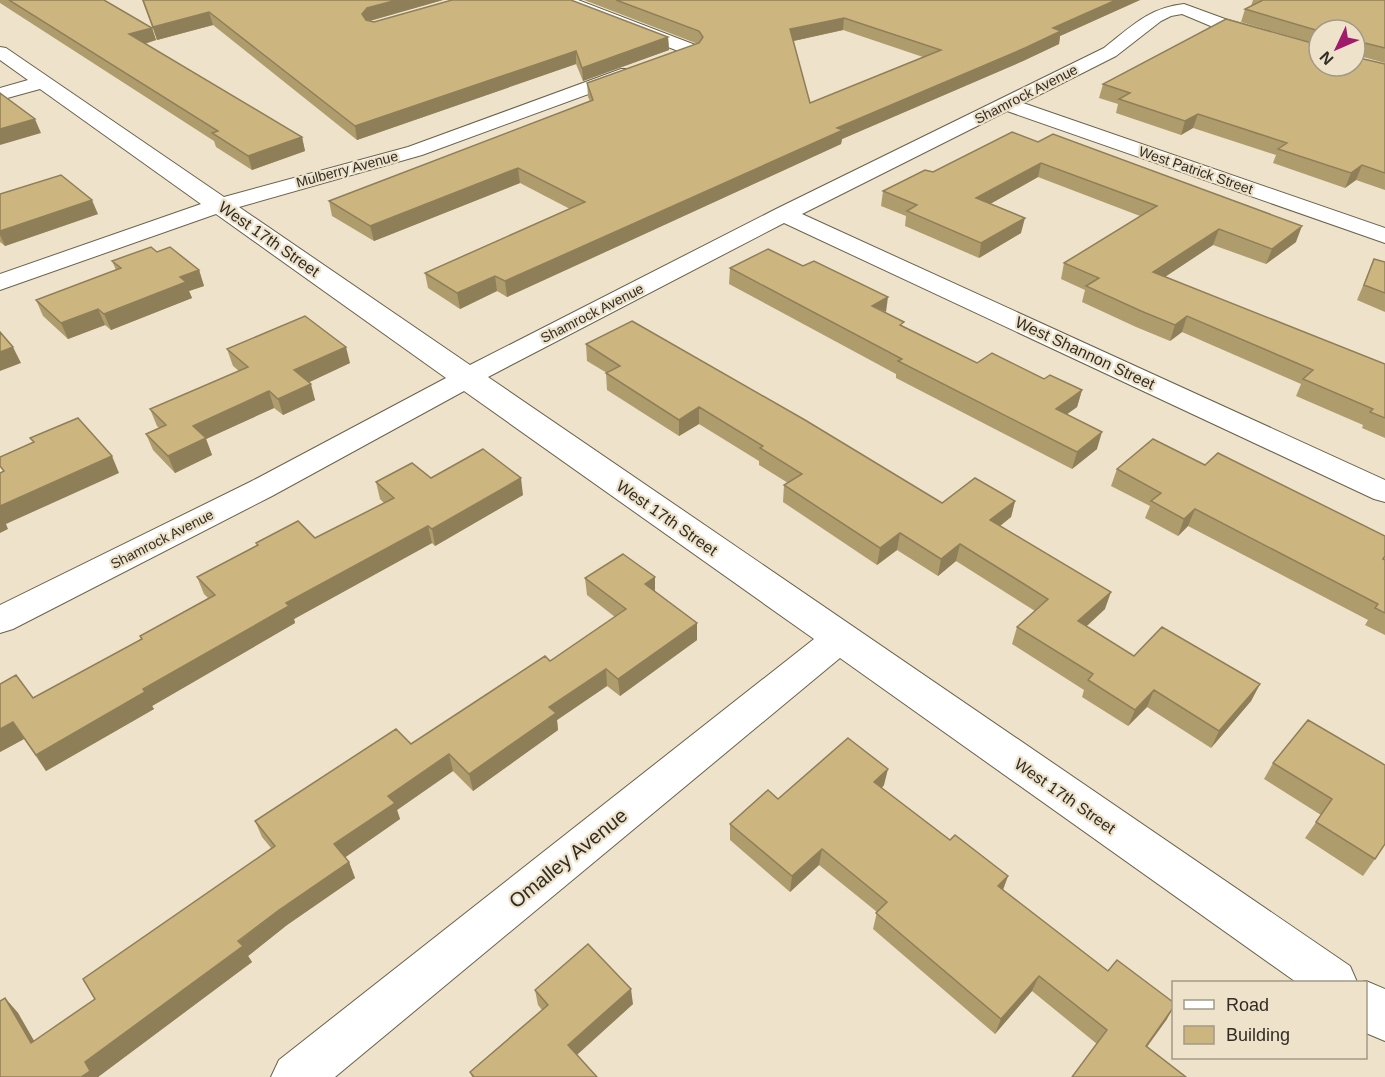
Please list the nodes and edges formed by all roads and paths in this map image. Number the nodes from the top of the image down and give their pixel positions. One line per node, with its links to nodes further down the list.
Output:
1 (563, 0): 7 (street, Mulberry Avenue)
2 (1307, 49): 6 (street, Shamrock Avenue)
3 (0, 52): 4 (street, West 17th Street)
4 (43, 82): 5 (street); 7 (street, West 17th Street)
5 (0, 94)
6 (1007, 104): 8 (street, Shamrock Avenue); 9 (street, West Patrick Street)
7 (219, 205): 10 (street, Mulberry Avenue); 11 (street, West 17th Street)
8 (784, 214): 11 (street, Shamrock Avenue); 12 (street, West Shannon Street)
9 (1385, 236)
10 (0, 282)
11 (467, 377): 13 (street, Shamrock Avenue); 14 (street, West 17th Street)
12 (1385, 492)
13 (0, 620)
14 (839, 639): 15 (street, West 17th Street); 18 (street, Omalley Avenue)
15 (1333, 981)
16 (1367, 1005): 17 (street)
17 (1385, 1018)
18 (296, 1077)

